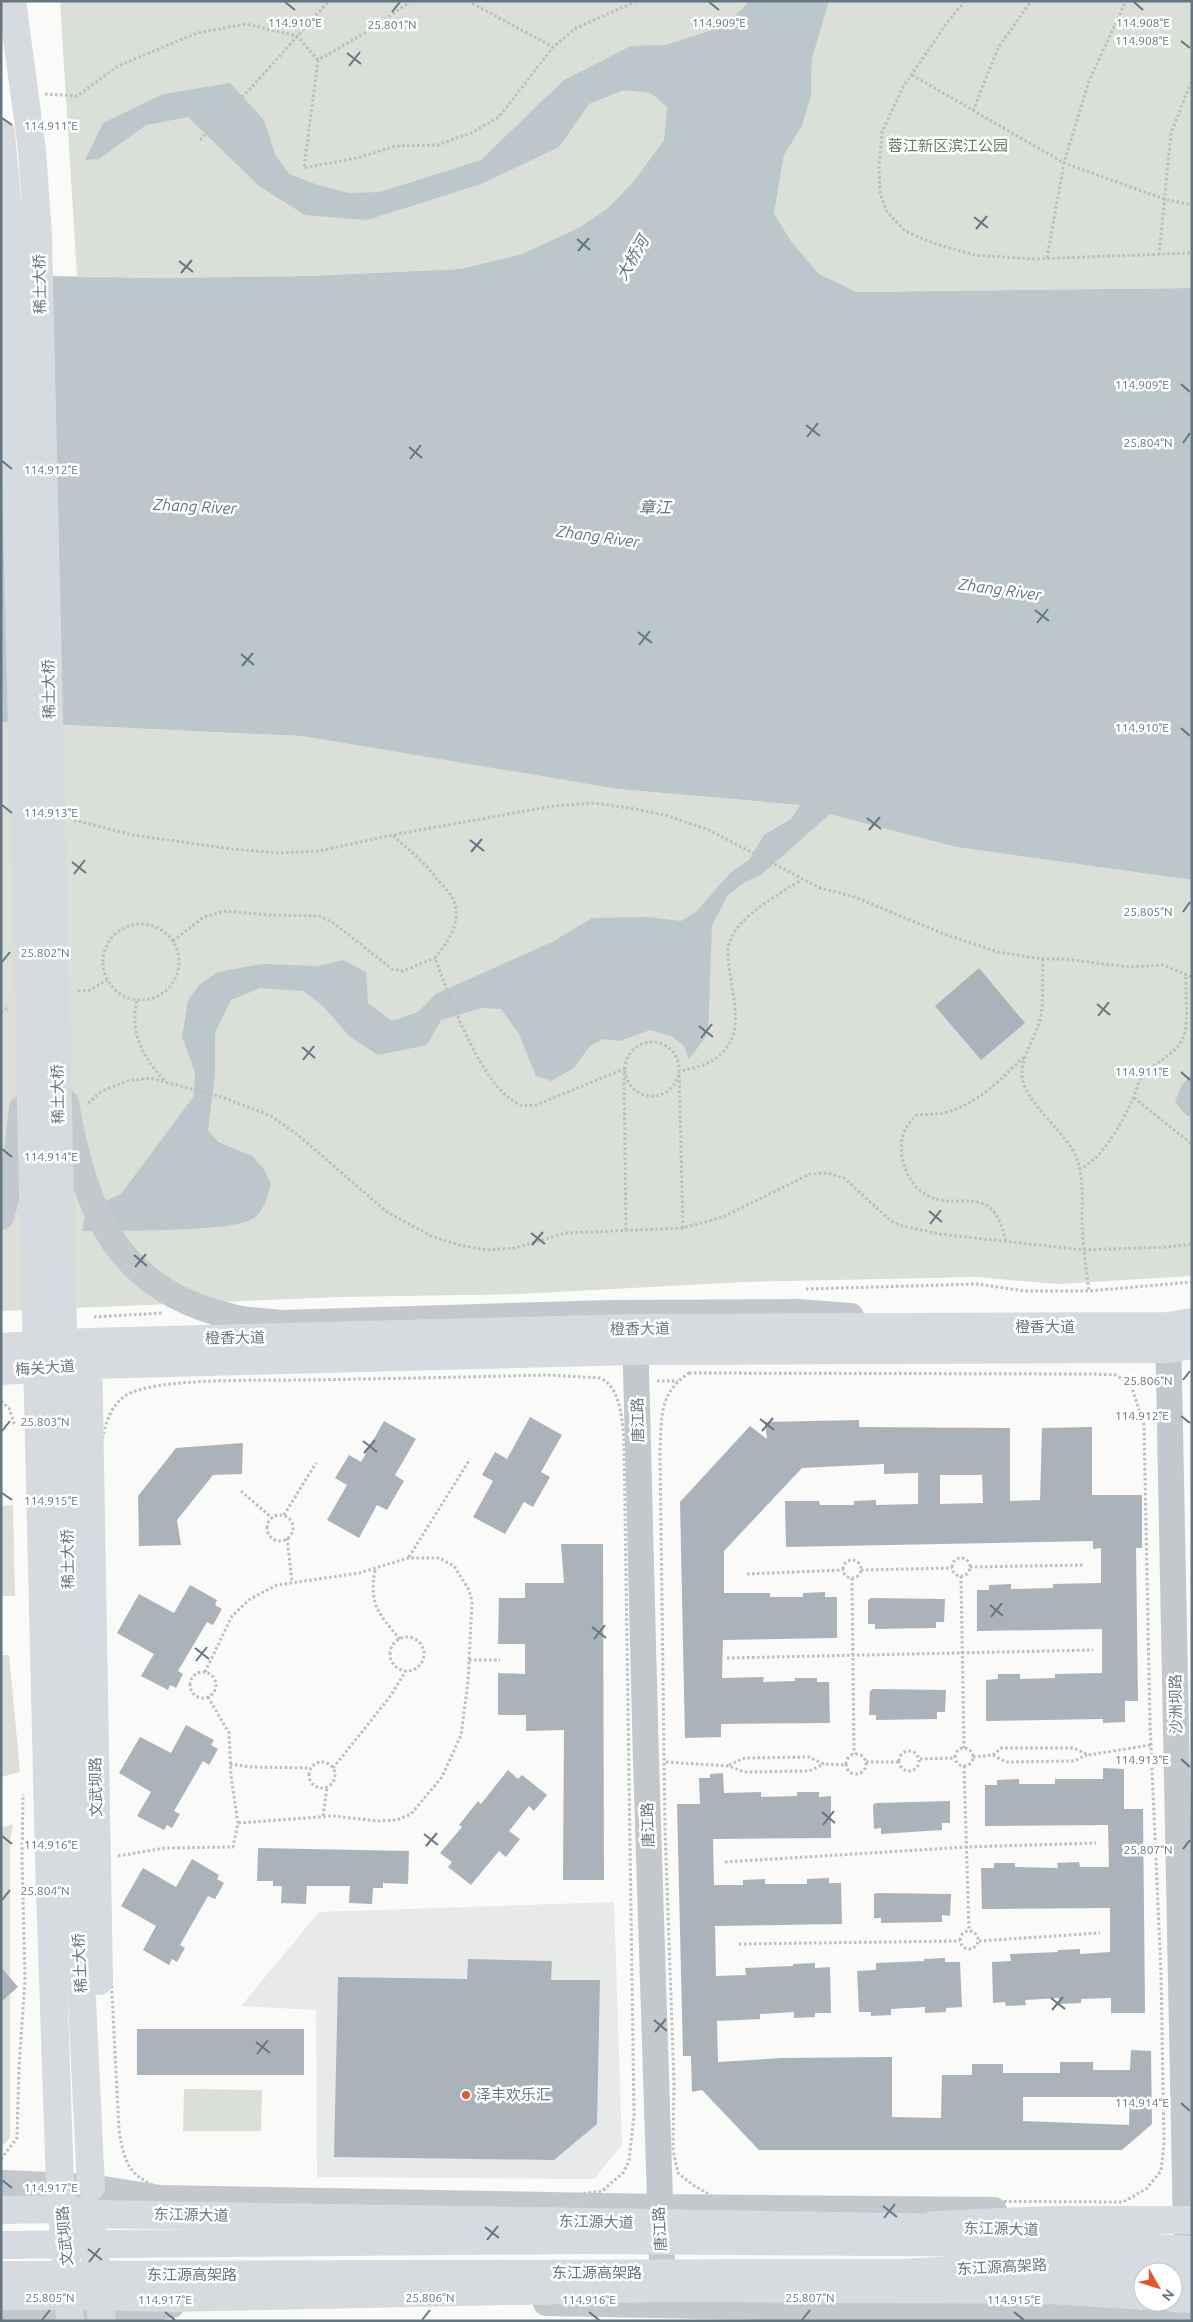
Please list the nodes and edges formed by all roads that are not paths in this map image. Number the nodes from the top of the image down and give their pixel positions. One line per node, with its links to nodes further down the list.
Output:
1 (12, 1): 4 (main road, 稀土大桥)
2 (1, 132): 3 (main road, 稀土大桥)
3 (30, 1048): 5 (street); 11 (main road, 稀土大桥)
4 (57, 1049): 6 (street); 11 (main road, 稀土大桥)
5 (1, 1217)
6 (981, 1327): 7 (main road, 橙香大道); 8 (main road, 橙香大道)
7 (1180, 1336): 8 (main road, 橙香大道); 17 (street, 沙洲坝路)
8 (635, 1340): 9 (main road, 橙香大道); 16 (street, 唐江路)
9 (89, 1353): 10 (main road, 梅关大道); 14 (main road, 文武坝路)
10 (12, 1358): 13 (main road, 文武坝路)
11 (62, 1858): 13 (main road, 稀土大桥); 14 (main road, 稀土大桥)
12 (2, 2175): 13 (street)
13 (62, 2197): 14 (main road, 东江源大道); 15 (main road, 东江源大道); 26 (main road, 文武坝路)
14 (91, 2200): 16 (main road, 东江源大道); 27 (main road, 文武坝路)
15 (1, 2210)
16 (660, 2215): 17 (main road, 东江源大道); 25 (street, 唐江路)
17 (1190, 2225): 18 (main road)
18 (1, 2245)
19 (904, 2272): 20 (main road, 东江源高架路); 21 (main road, 东江源高架路); 22 (main road)
20 (1192, 2273)
21 (1, 2274)
22 (1133, 2285)
23 (1133, 2295): 25 (main road)
24 (1, 2296): 26 (main road)
25 (663, 2304): 27 (main road); 28 (street)
26 (70, 2311): 27 (main road); 29 (street)
27 (101, 2311)
28 (1192, 2315)
29 (1, 2318)

